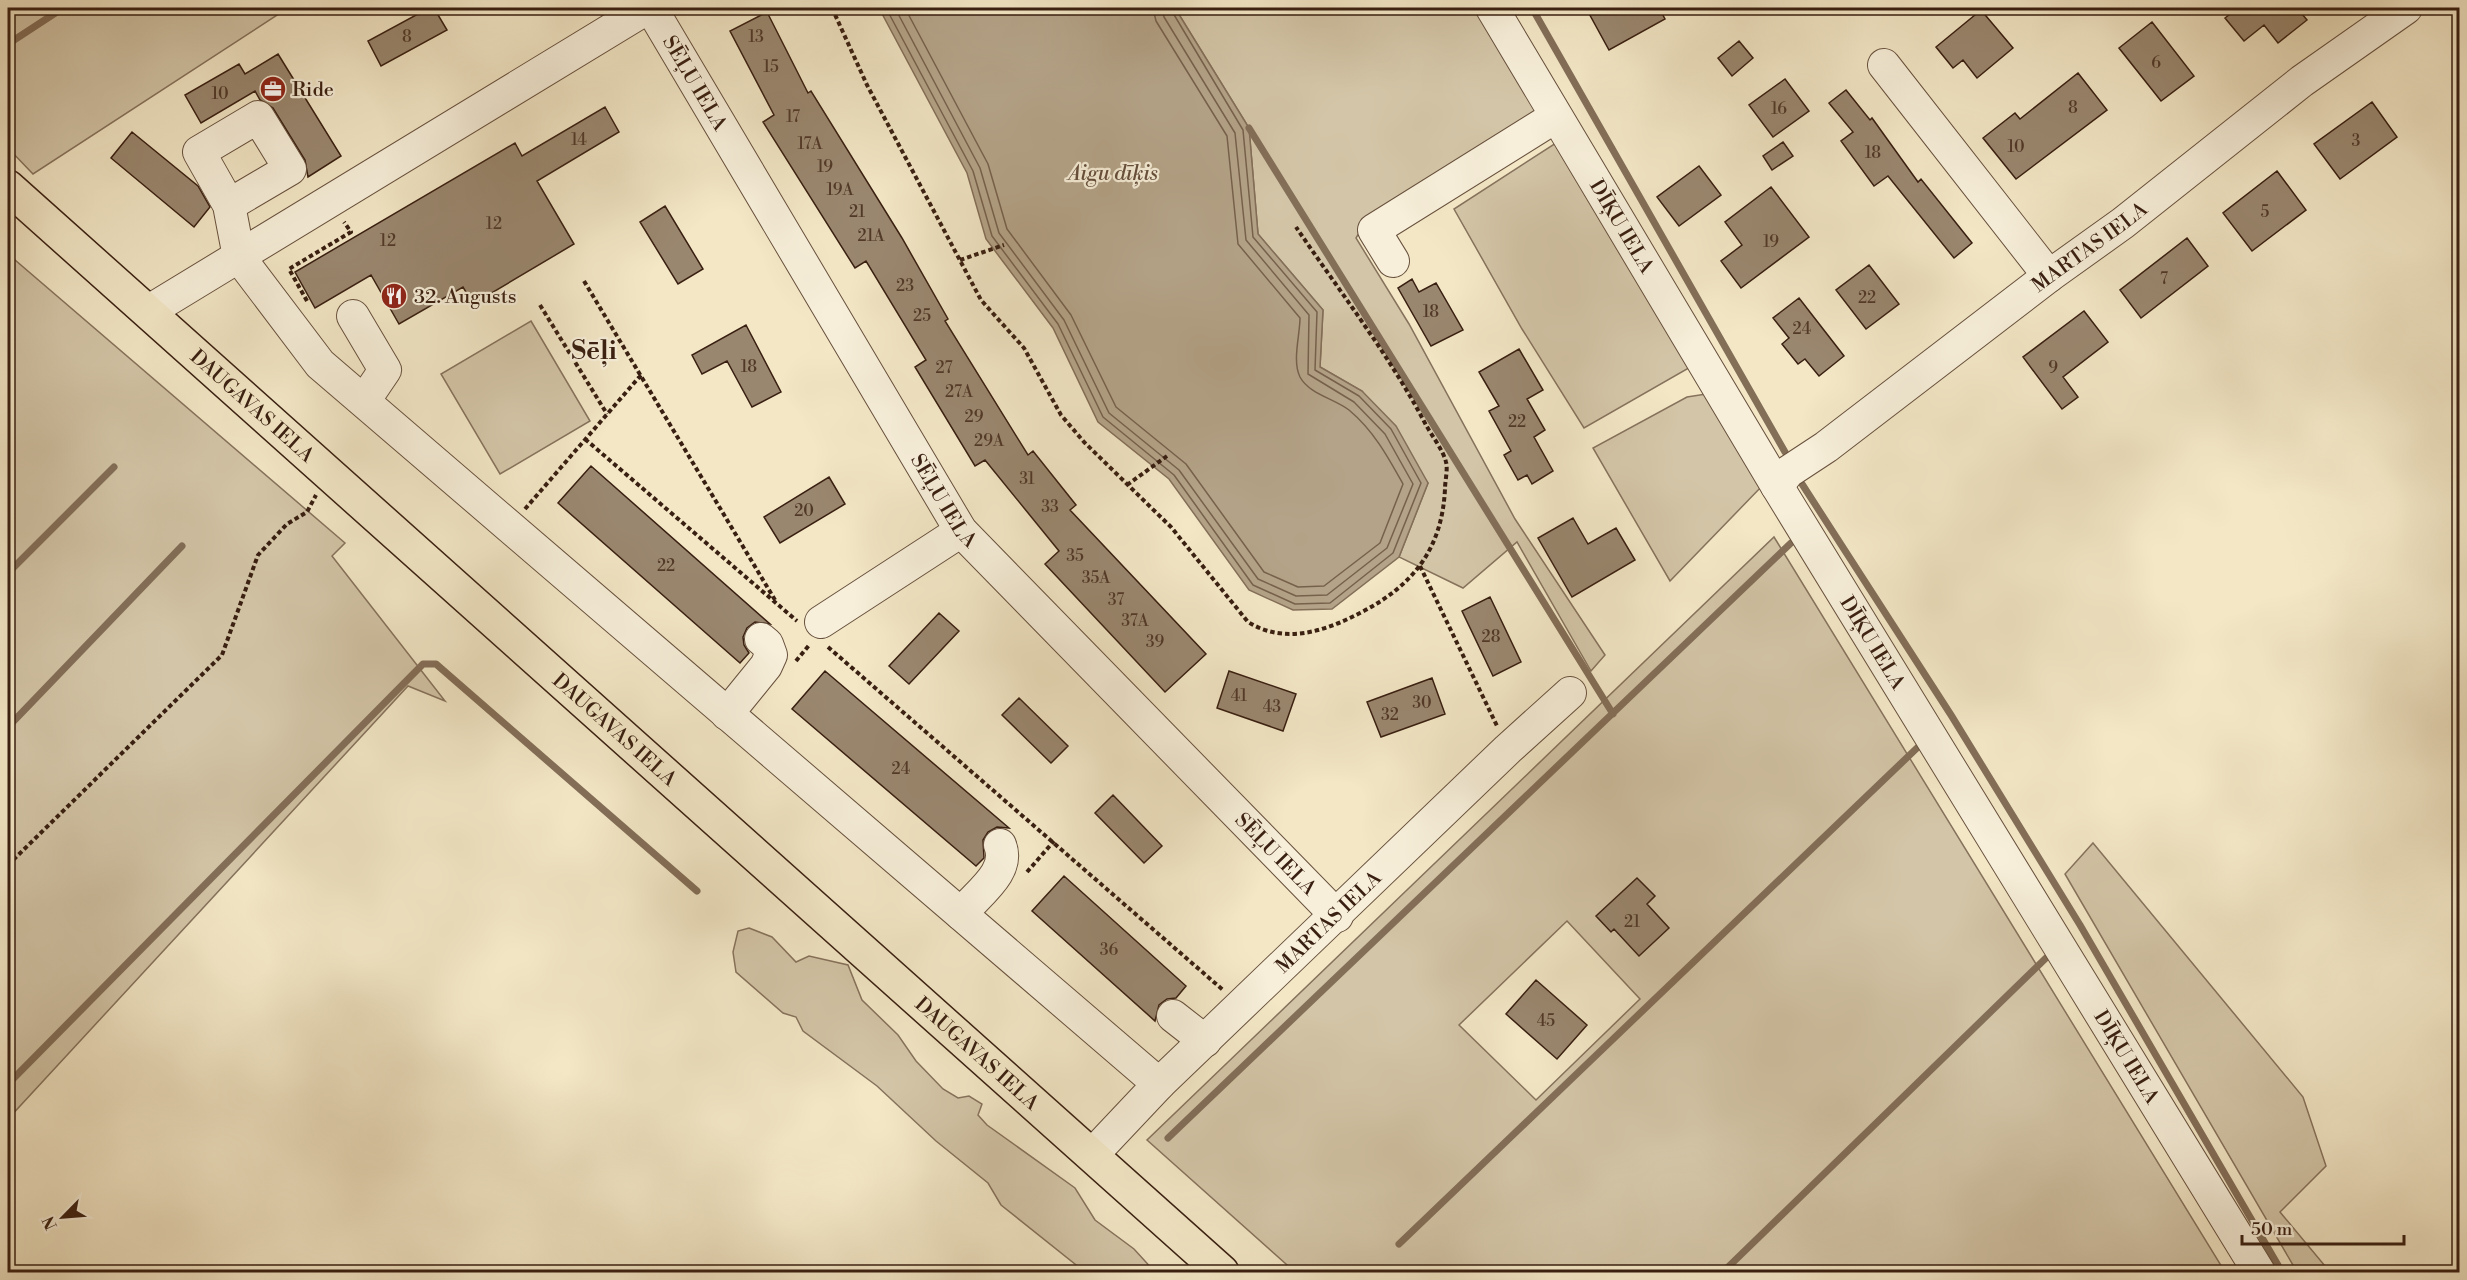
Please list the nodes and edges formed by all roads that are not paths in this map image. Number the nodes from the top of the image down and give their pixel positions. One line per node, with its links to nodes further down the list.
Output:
1 (649, 8): 8 (street); 15 (street, SĒĻU IELA)
2 (1492, 8): 5 (street, DĪĶU IELA)
3 (2406, 8): 10 (street, MARTAS IELA)
4 (1884, 65): 10 (street)
5 (1555, 117): 9 (street); 14 (street, DĪĶU IELA)
6 (8, 187): 11 (main road, DAUGAVAS IELA)
7 (228, 205): 8 (street)
8 (239, 256): 11 (street); 13 (street)
9 (1393, 261)
10 (2049, 276): 14 (street, MARTAS IELA)
11 (149, 311): 26 (main road, DAUGAVAS IELA)
12 (353, 316): 13 (street)
13 (364, 402): 19 (street)
14 (1777, 486): 28 (street, DĪĶU IELA)
15 (961, 531): 16 (street); 22 (street, SĒĻU IELA)
16 (815, 630)
17 (762, 639): 19 (street)
18 (1570, 693): 22 (street, MARTAS IELA)
19 (727, 714): 21 (street)
20 (1000, 845): 21 (street)
21 (961, 914): 25 (street)
22 (1337, 916): 24 (street, MARTAS IELA)
23 (1173, 1016): 24 (street)
24 (1205, 1041): 25 (street, MARTAS IELA)
25 (1159, 1084): 26 (street, MARTAS IELA)
26 (1092, 1155): 27 (main road, DAUGAVAS IELA)
27 (1222, 1272)
28 (2259, 1272)

